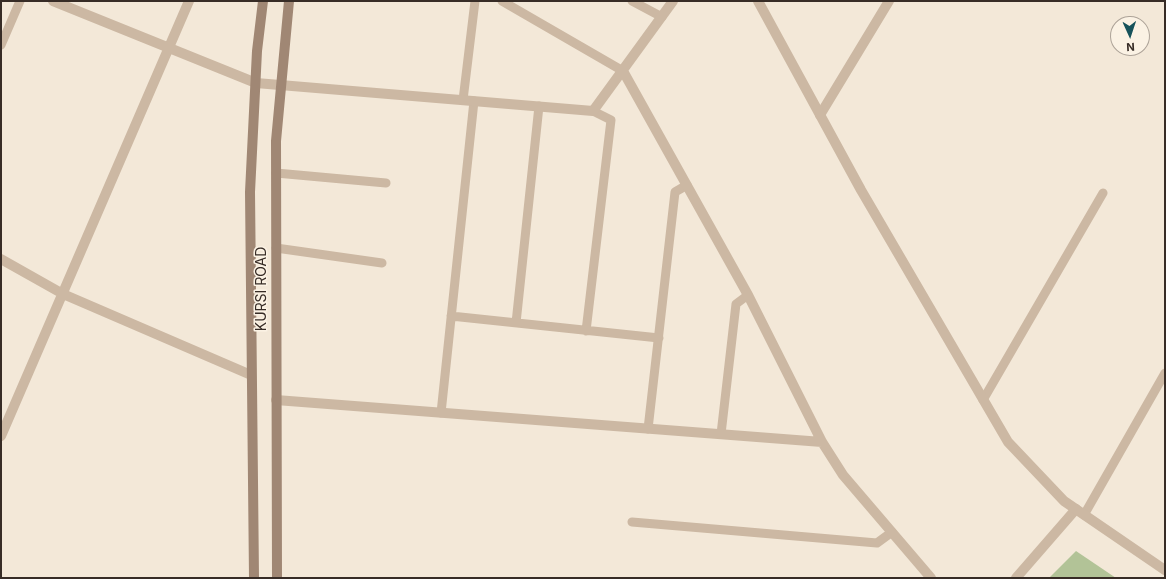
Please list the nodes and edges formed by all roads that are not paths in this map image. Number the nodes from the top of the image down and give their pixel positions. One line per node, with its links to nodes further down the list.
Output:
1 (20, 1): 13 (lane)
2 (53, 1): 14 (street)
3 (189, 1): 14 (street)
4 (263, 1): 16 (main road, KURSI ROAD)
5 (289, 1): 17 (main road, KURSI ROAD)
6 (475, 1): 18 (lane)
7 (502, 1): 15 (lane)
8 (632, 1): 12 (lane)
9 (673, 1): 12 (street)
10 (758, 1): 22 (street)
11 (889, 1): 22 (street)
12 (662, 17): 15 (street)
13 (1, 45)
14 (169, 48): 16 (street); 30 (street)
15 (623, 71): 21 (street); 25 (street)
16 (256, 83): 17 (street); 37 (main road, KURSI ROAD)
17 (282, 85): 18 (street); 23 (main road, KURSI ROAD)
18 (463, 100): 19 (street)
19 (474, 101): 20 (street); 32 (lane)
20 (539, 106): 21 (street); 33 (lane)
21 (593, 111): 34 (lane)
22 (820, 115): 39 (street)
23 (276, 173): 24 (lane); 27 (main road, KURSI ROAD)
24 (386, 183)
25 (687, 185): 31 (street); 35 (lane)
26 (1103, 193): 39 (lane)
27 (276, 248): 29 (lane); 38 (main road, KURSI ROAD)
28 (1, 259): 30 (street)
29 (382, 263)
30 (63, 294): 37 (street); 43 (street)
31 (748, 295): 42 (lane); 44 (street)
32 (451, 316): 33 (lane); 40 (lane)
33 (516, 323): 34 (lane)
34 (586, 331): 35 (lane)
35 (659, 338): 41 (lane)
36 (1165, 373): 45 (lane)
37 (252, 375): 49 (main road, KURSI ROAD)
38 (276, 400): 40 (street); 50 (main road, KURSI ROAD)
39 (983, 400): 45 (street)
40 (441, 413): 41 (street)
41 (648, 429): 42 (street)
42 (721, 434): 44 (street)
43 (1, 436)
44 (822, 442): 47 (street)
45 (1080, 512): 48 (street); 52 (street)
46 (632, 522): 47 (lane)
47 (892, 532): 51 (street)
48 (1165, 570)
49 (254, 578)
50 (277, 578)
51 (931, 578)
52 (1016, 578)

